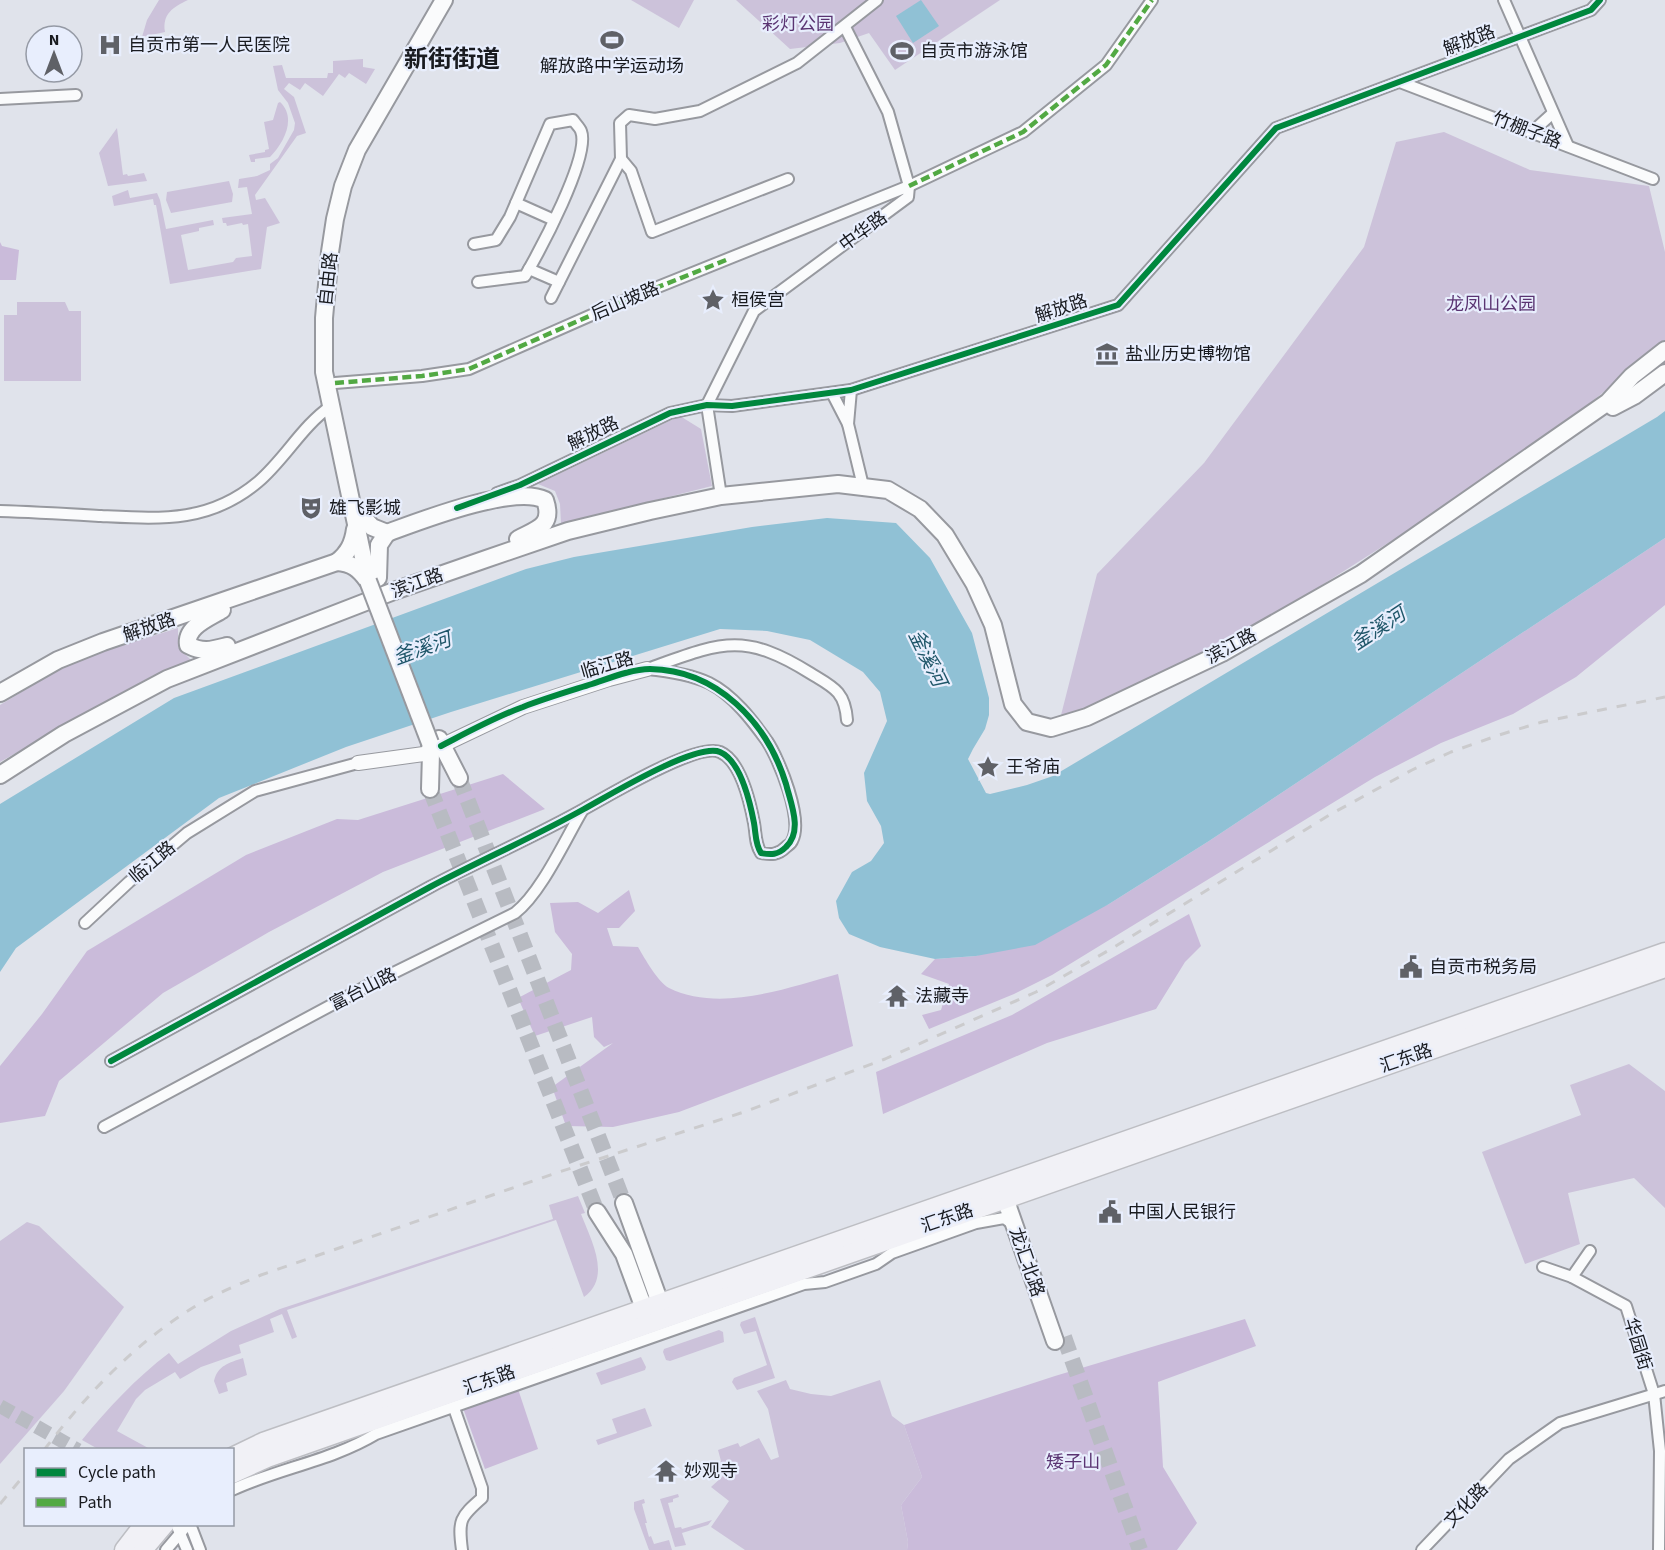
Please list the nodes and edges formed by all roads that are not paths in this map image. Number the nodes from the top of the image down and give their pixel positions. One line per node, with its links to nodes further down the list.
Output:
1 (444, 0): 33 (main road, 自由路)
2 (454, 0): 29 (main road, 自由路)
3 (877, 0): 7 (street)
4 (1152, 0): 18 (street, 后山坡路)
5 (1504, 0): 8 (street)
6 (1600, 0): 8 (street, 解放路)
7 (845, 27): 15 (street); 18 (street)
8 (1520, 36): 9 (street, 解放路); 12 (street)
9 (1400, 81): 13 (street, 竹棚子路); 30 (street, 解放路)
10 (76, 95): 11 (street)
11 (0, 99)
12 (1553, 113): 13 (street); 14 (street)
13 (1532, 132): 14 (street, 竹棚子路)
14 (1568, 146): 17 (street, 竹棚子路)
15 (621, 159): 16 (street); 24 (street)
16 (788, 179)
17 (1653, 179)
18 (909, 186): 29 (street, 后山坡路); 32 (street, 中华路)
19 (516, 203): 20 (street); 20 (street); 21 (street)
20 (554, 220): 22 (street)
21 (474, 244)
22 (529, 269): 23 (street); 24 (street)
23 (478, 282)
24 (559, 282): 25 (street)
25 (551, 298)
26 (1665, 350): 36 (main road, 滨江路)
27 (1665, 363): 34 (main road, 滨江路)
28 (1665, 373): 34 (main road)
29 (335, 383): 40 (main road, 自由路)
30 (851, 390): 31 (street, 解放路); 35 (street)
31 (832, 393): 32 (street, 解放路); 35 (street)
32 (707, 405): 37 (street); 38 (street, 解放路)
33 (331, 406): 39 (street); 40 (main road, 自由路)
34 (1613, 407): 36 (main road, 滨江路)
35 (849, 424): 36 (street)
36 (864, 486): 37 (main road, 滨江路)
37 (721, 496): 42 (main road, 滨江路)
38 (457, 508): 41 (main road, 解放路); 42 (main road)
39 (0, 511)
40 (358, 520): 41 (main road); 43 (main road); 44 (main road, 自由路)
41 (387, 533): 44 (main road)
42 (486, 559): 46 (main road, 滨江路)
43 (337, 562): 44 (main road); 45 (main road, 解放路)
44 (373, 579): 50 (main road, 自由路, bridge)
45 (245, 595): 46 (main road); 48 (main road, 解放路)
46 (275, 636): 52 (main road, 滨江路)
47 (647, 669): 49 (street); 50 (street, 临江路); 55 (street, 临江路)
48 (0, 693)
49 (847, 720)
50 (435, 745): 51 (street, 临江路); 53 (main road); 54 (main road)
51 (358, 763): 56 (street, 临江路)
52 (0, 775)
53 (459, 778)
54 (430, 789)
55 (582, 810): 59 (street); 60 (street, 富台山路)
56 (85, 923)
57 (1665, 952): 61 (main road, 汇东路)
58 (1665, 968): 61 (main road, 汇东路)
59 (111, 1061)
60 (104, 1127)
61 (1007, 1189): 62 (main road, 龙汇北路); 62 (main road, 龙汇北路); 66 (main road, 汇东路)
62 (1014, 1225): 68 (street)
63 (1590, 1251): 65 (street)
64 (1543, 1268): 65 (street, 华园街)
65 (1572, 1277): 67 (street, 华园街)
66 (654, 1313): 66 (main road); 69 (main road, 汇东路); 70 (main road, 汇东路)
67 (1660, 1393): 80 (street, 文化路); 81 (street, 华园街)
68 (454, 1408): 71 (street); 79 (street)
69 (234, 1456)
70 (234, 1473)
71 (234, 1489)
72 (142, 1526): 74 (main road)
73 (180, 1526): 75 (main road); 76 (street); 77 (street); 78 (street)
74 (124, 1550)
75 (144, 1550)
76 (166, 1550)
77 (187, 1550)
78 (200, 1550)
79 (462, 1550)
80 (1422, 1550)
81 (1659, 1550)

